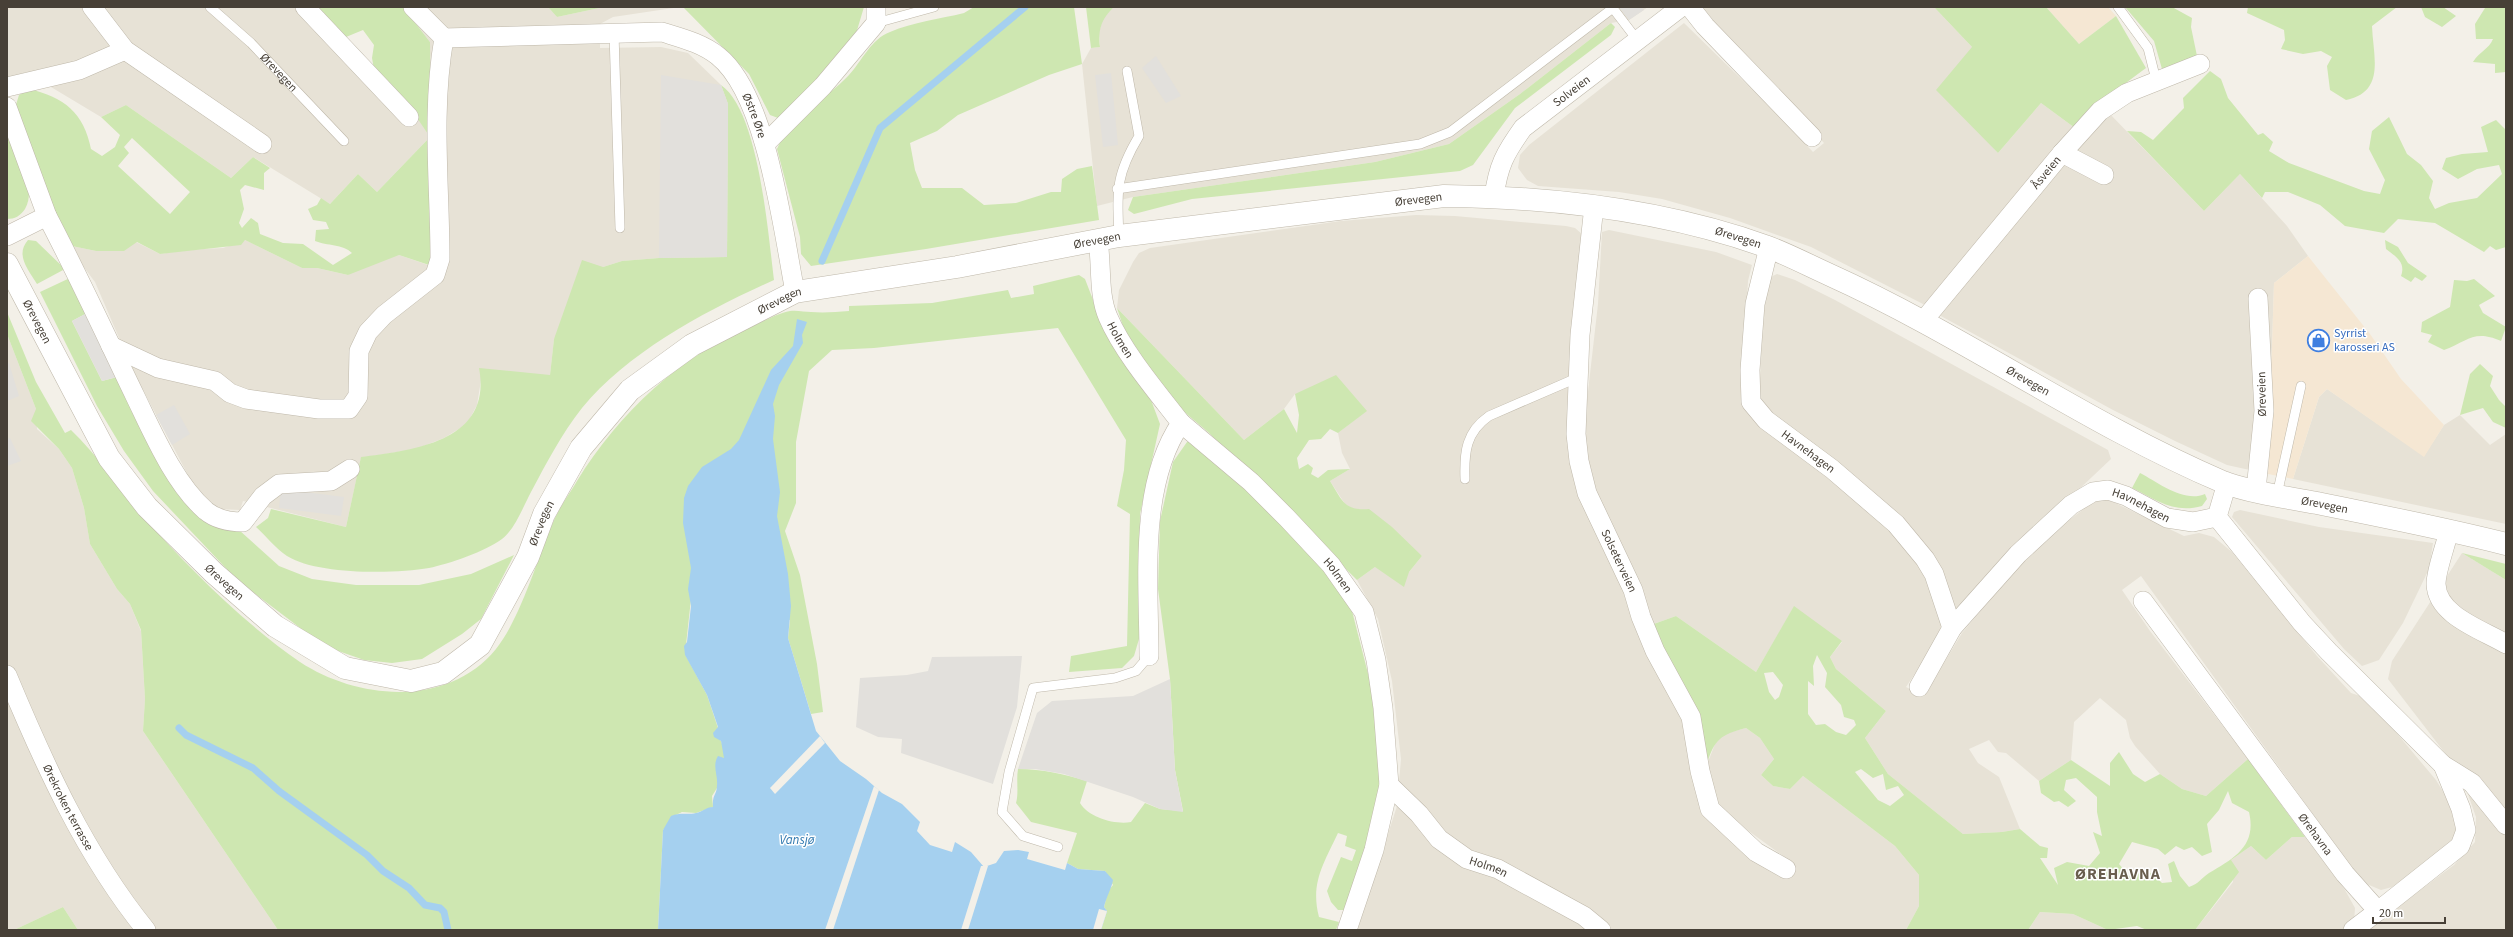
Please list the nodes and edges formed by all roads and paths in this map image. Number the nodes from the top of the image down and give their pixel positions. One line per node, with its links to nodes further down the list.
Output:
1 (92, 7): 14 (street)
2 (210, 7): 22 (lane, Ørevegen)
3 (304, 7): 20 (street)
4 (413, 7): 12 (street)
5 (934, 7): 10 (lane)
6 (1681, 7): 13 (street, Solveien)
7 (1690, 7): 21 (street)
8 (2118, 7): 17 (lane)
9 (1612, 8): 13 (lane); 27 (lane)
10 (876, 15): 24 (street)
11 (614, 33): 12 (street, Østre Øre); 24 (street, Østre Øre); 31 (lane)
12 (444, 38): 40 (street)
13 (1638, 40): 28 (street, Solveien)
14 (125, 50): 18 (street); 23 (street)
15 (2200, 64): 17 (street, Åsveien)
16 (1127, 71): 27 (lane)
17 (2156, 80): 25 (street, Åsveien)
18 (7, 87)
19 (7, 107): 30 (street)
20 (409, 117)
21 (1812, 137)
22 (344, 141)
23 (262, 144)
24 (765, 144): 37 (street, Østre Øre)
25 (2062, 153): 26 (street); 39 (street, Åsveien)
26 (2104, 175)
27 (1118, 189): 33 (lane)
28 (1494, 197): 29 (street, Ørevegen); 33 (street, Ørevegen)
29 (1594, 206): 35 (street, Ørevegen); 41 (street, Solseterveien)
30 (48, 216): 32 (street); 40 (street)
31 (620, 228)
32 (7, 236)
33 (1119, 236): 34 (street, Ørevegen)
34 (1098, 241): 37 (street, Ørevegen); 43 (street, Holmen)
35 (1769, 247): 39 (street, Ørevegen); 53 (street, Havnehagen)
36 (7, 264): 37 (street, Ørevegen)
37 (795, 292)
38 (2258, 298): 47 (street, Øreveien)
39 (1923, 321): 46 (street, Ørevegen)
40 (111, 346): 44 (street)
41 (1579, 377): 45 (lane); 62 (street, Solseterveien)
42 (2301, 386): 48 (lane)
43 (1181, 422): 55 (street); 59 (street, Holmen)
44 (350, 468)
45 (1465, 479)
46 (2227, 483): 47 (street, Ørevegen); 49 (street)
47 (2256, 490): 48 (street, Ørevegen)
48 (2277, 495): 50 (street, Ørevegen)
49 (2218, 517): 53 (street, Havnehagen); 58 (street)
50 (2449, 530): 51 (street, Ørevegen); 54 (street)
51 (2506, 544)
52 (2143, 601): 63 (street, Ørehavna)
53 (1952, 628): 57 (street, Havnehagen)
54 (2506, 644)
55 (1149, 656): 61 (lane)
56 (7, 675): 64 (street, Ørekroken terrasse)
57 (1919, 687)
58 (2443, 765): 60 (street); 63 (street)
59 (1389, 785): 65 (street, Holmen); 66 (street, Holmen)
60 (2506, 825)
61 (1058, 847)
62 (1786, 869)
63 (2378, 911): 67 (street)
64 (146, 930)
65 (1347, 930)
66 (1601, 930)
67 (2353, 930)

